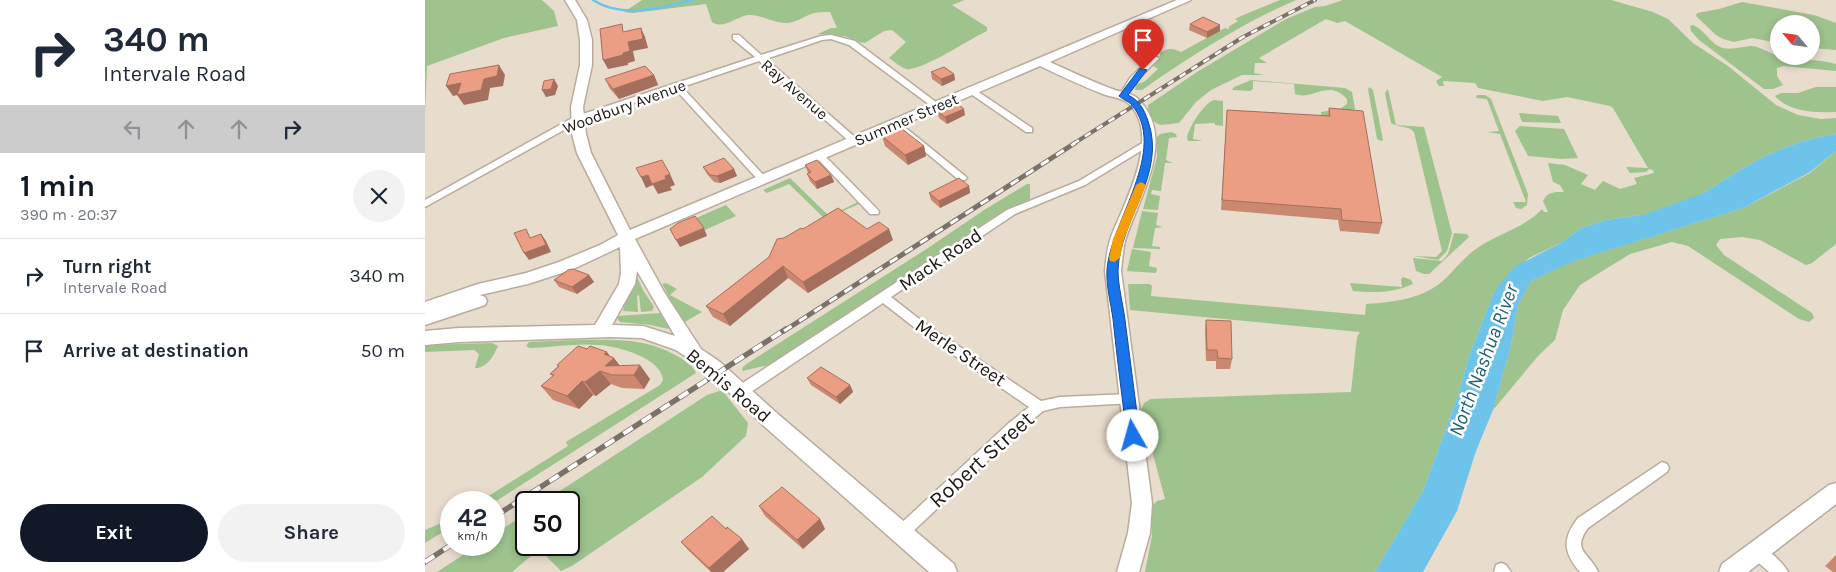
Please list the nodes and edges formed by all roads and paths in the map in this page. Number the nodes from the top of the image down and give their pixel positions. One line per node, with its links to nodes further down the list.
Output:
1 (570, 0): 11 (main road)
2 (1186, 0): 6 (main road, Summer Street)
3 (736, 37): 4 (street, Ray Avenue)
4 (759, 58): 7 (street, Woodbury Avenue); 10 (street, Woodbury Avenue); 14 (street, Ray Avenue)
5 (1155, 58): 9 (street)
6 (1040, 62): 8 (main road, Summer Street); 9 (main road)
7 (676, 86): 11 (street, Woodbury Avenue); 18 (street)
8 (971, 90): 10 (main road, Summer Street); 13 (street)
9 (1123, 96): 15 (main road)
10 (937, 106): 12 (main road, Summer Street)
11 (577, 119): 19 (street, Woodbury Avenue); 21 (main road)
12 (896, 123): 14 (main road, Summer Street); 17 (street)
13 (1029, 130)
14 (854, 141): 16 (main road, Summer Street)
15 (1149, 142): 22 (street, Mack Road); 31 (main road)
16 (820, 156): 18 (main road, Summer Street); 20 (street)
17 (961, 178)
18 (763, 180): 21 (main road, Summer Street)
19 (425, 204)
20 (874, 212)
21 (627, 237): 24 (main road, Summer Street); 26 (main road); 29 (main road)
22 (883, 296): 30 (street, Mack Road); 32 (street, Merle Street)
23 (425, 307): 24 (main road)
24 (444, 308): 25 (main road); 27 (main road)
25 (425, 319)
26 (599, 331): 27 (main road, Bemis Road); 29 (main road, Bemis Road)
27 (459, 335): 28 (main road, Bemis Road)
28 (429, 336)
29 (695, 353): 30 (main road, Bemis Road)
30 (740, 392): 35 (main road, Bemis Road)
31 (1129, 398): 32 (street, Robert Street); 38 (main road)
32 (1039, 407): 35 (street, Robert Street)
33 (1662, 468): 39 (street)
34 (1836, 492): 36 (main road)
35 (901, 533): 37 (main road, Bemis Road)
36 (1757, 552): 40 (main road); 41 (street)
37 (945, 572)
38 (1128, 572)
39 (1590, 572)
40 (1730, 572)
41 (1780, 572)

